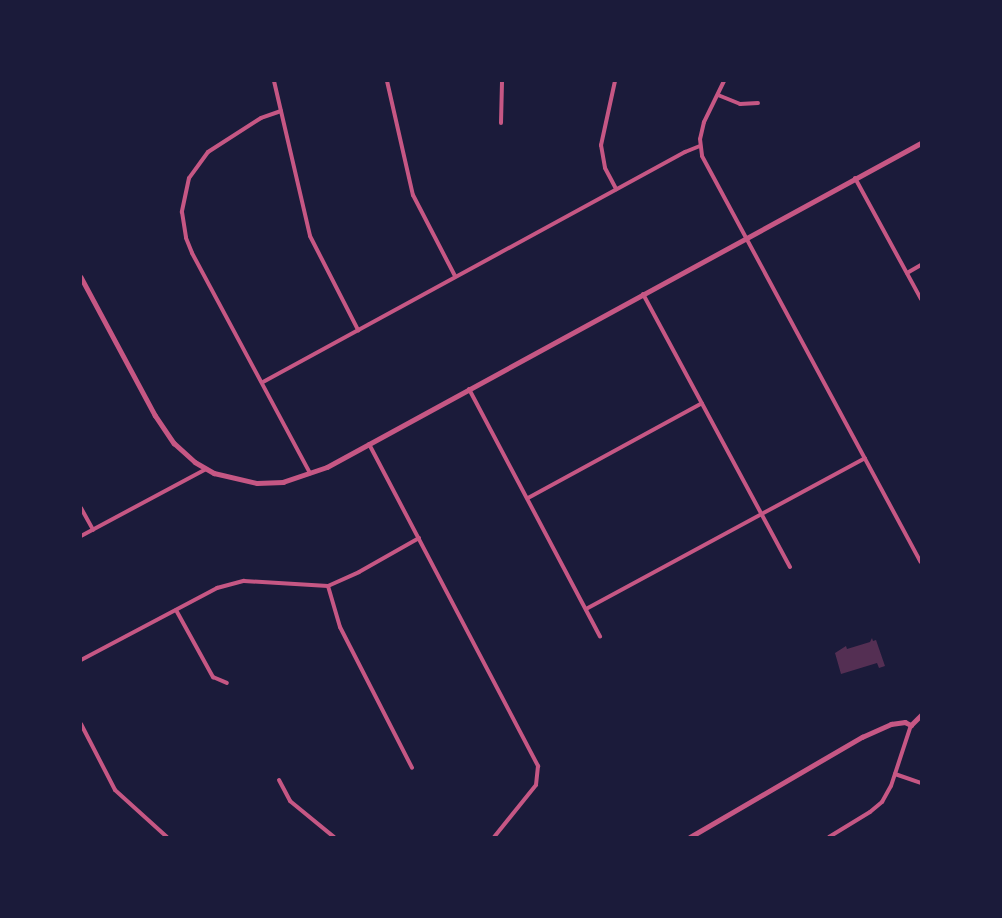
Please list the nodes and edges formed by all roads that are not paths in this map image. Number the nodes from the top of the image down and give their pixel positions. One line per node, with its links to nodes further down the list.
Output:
1 (274, 81): 8 (street)
2 (387, 81): 17 (street)
3 (502, 81): 9 (street)
4 (615, 81): 13 (street)
5 (724, 81): 6 (street)
6 (717, 95): 7 (street); 11 (street)
7 (758, 103)
8 (281, 111): 21 (street); 22 (street)
9 (501, 123)
10 (921, 143): 12 (street)
11 (700, 146): 13 (street); 14 (street)
12 (855, 178): 14 (street); 16 (street)
13 (616, 189): 17 (street)
14 (746, 238): 19 (street); 26 (street)
15 (921, 266): 16 (street)
16 (907, 273): 20 (street)
17 (455, 276): 21 (street)
18 (81, 277): 27 (street)
19 (643, 293): 23 (street); 24 (street)
20 (921, 299)
21 (358, 330): 22 (street)
22 (262, 382): 28 (street)
23 (469, 389): 25 (street); 29 (street)
24 (702, 403): 29 (street); 31 (street)
25 (369, 444): 28 (street); 34 (street)
26 (865, 458): 31 (street); 35 (street)
27 (206, 469): 28 (street); 32 (street)
28 (311, 474)
29 (528, 498): 39 (street)
30 (81, 508): 32 (street)
31 (761, 514): 36 (street); 39 (street)
32 (93, 530): 33 (street)
33 (81, 536)
34 (419, 537): 37 (street); 52 (street)
35 (921, 562)
36 (790, 567)
37 (328, 586): 38 (street); 46 (street)
38 (176, 609): 41 (street); 42 (street)
39 (586, 609): 40 (street)
40 (600, 636)
41 (81, 660)
42 (226, 683)
43 (921, 715): 45 (street)
44 (81, 724): 50 (street)
45 (911, 725): 47 (street); 53 (street)
46 (412, 768)
47 (895, 774): 49 (street); 54 (street)
48 (279, 780): 51 (street)
49 (921, 783)
50 (166, 837)
51 (334, 837)
52 (494, 837)
53 (690, 837)
54 (829, 837)

